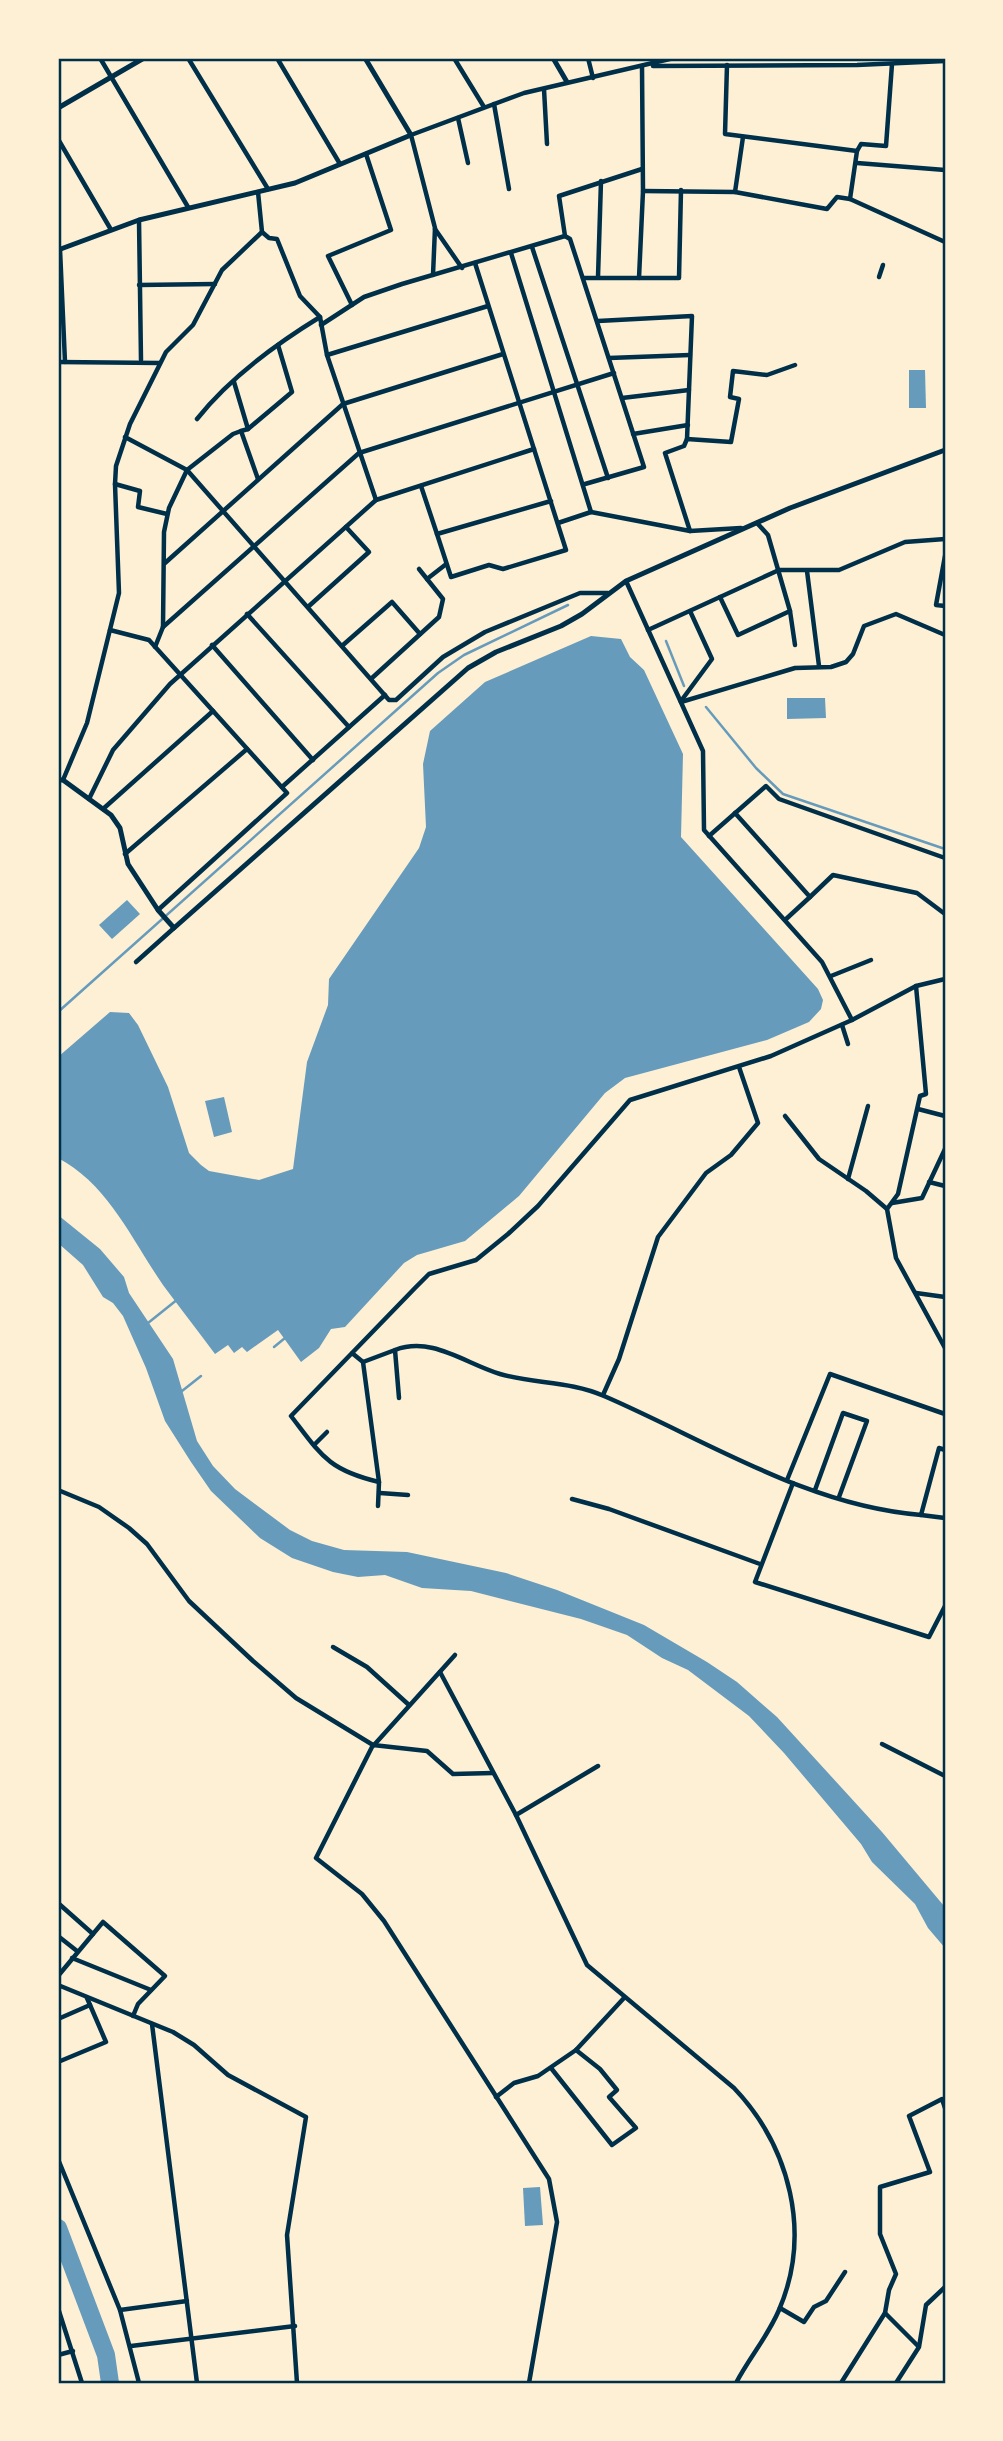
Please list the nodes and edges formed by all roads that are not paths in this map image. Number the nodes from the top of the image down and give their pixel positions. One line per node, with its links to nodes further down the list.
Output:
1 (100, 58): 14 (street)
2 (144, 58): 14 (street)
3 (188, 58): 34 (street)
4 (277, 58): 30 (street)
5 (365, 58): 22 (street)
6 (454, 58): 19 (street)
7 (553, 58): 16 (street)
8 (588, 58): 15 (street)
9 (674, 58): 13 (street)
10 (945, 61): 11 (street)
11 (892, 64): 12 (street); 26 (street)
12 (727, 65): 13 (street); 23 (street)
13 (642, 66): 15 (street); 31 (street)
14 (111, 77): 20 (street); 41 (street)
15 (593, 78): 16 (street)
16 (568, 82): 17 (street)
17 (544, 89): 18 (street); 25 (street)
18 (494, 104): 19 (street); 35 (street)
19 (484, 107): 21 (street)
20 (58, 108)
21 (458, 118): 22 (street); 28 (street)
22 (411, 135): 27 (street); 44 (street)
23 (743, 137): 26 (street); 39 (street)
24 (58, 139): 43 (street)
25 (547, 144)
26 (857, 151): 29 (street)
27 (366, 154): 30 (street); 61 (street)
28 (468, 163)
29 (857, 163): 32 (street); 40 (street)
30 (340, 164): 34 (street)
31 (642, 169): 33 (street); 37 (street)
32 (945, 170)
33 (601, 181): 46 (street); 55 (street)
34 (268, 189): 38 (street)
35 (509, 189)
36 (681, 190): 37 (street); 39 (street); 58 (street)
37 (643, 191): 58 (street)
38 (258, 192): 41 (street); 45 (street)
39 (735, 192): 40 (street)
40 (849, 199): 47 (street)
41 (188, 207): 42 (street)
42 (139, 220): 43 (street); 60 (street)
43 (110, 228): 49 (street)
44 (435, 228): 53 (street); 54 (street)
45 (262, 232): 59 (street); 63 (street)
46 (565, 236): 48 (street); 57 (street)
47 (945, 242)
48 (532, 247): 50 (street); 78 (street)
49 (59, 249): 73 (street)
50 (511, 253): 51 (street); 80 (street)
51 (475, 263): 53 (street); 62 (street)
52 (883, 265): 56 (street)
53 (461, 268): 54 (street)
54 (433, 275): 61 (street)
55 (598, 276): 57 (street); 58 (street)
56 (879, 277)
57 (583, 278): 64 (street)
58 (639, 278)
59 (215, 284): 60 (street); 74 (street)
60 (139, 285): 71 (street)
61 (352, 305): 65 (street)
62 (488, 306): 67 (street); 68 (street)
63 (320, 317): 65 (street); 66 (street)
64 (598, 321): 69 (street); 70 (street)
65 (320, 326): 68 (street)
66 (278, 345): 77 (street); 86 (street)
67 (503, 354): 82 (street); 83 (street)
68 (327, 355): 83 (street)
69 (690, 355): 70 (street); 79 (street)
70 (609, 358): 76 (street)
71 (141, 360): 73 (street); 74 (street)
72 (58, 362): 73 (street)
73 (65, 362)
74 (160, 363): 89 (street)
75 (795, 365): 90 (street)
76 (614, 373): 78 (street); 81 (street)
77 (234, 382): 84 (street); 86 (street)
78 (578, 386): 80 (street); 95 (street)
79 (689, 390): 81 (street); 85 (street)
80 (555, 393): 82 (street); 98 (street)
81 (622, 398): 88 (street)
82 (519, 403): 91 (street); 93 (street)
83 (343, 404): 93 (street); 96 (street)
84 (197, 419)
85 (688, 425): 88 (street); 90 (street)
86 (248, 429): 87 (street)
87 (241, 431): 94 (street); 96 (street)
88 (633, 433): 95 (street)
89 (125, 437): 94 (street); 97 (street)
90 (687, 439): 109 (street)
91 (534, 449): 99 (street); 101 (street)
92 (945, 450): 106 (street)
93 (359, 453): 100 (street); 112 (street)
94 (187, 470): 102 (street); 104 (street)
95 (608, 478): 98 (street)
96 (258, 479): 102 (street)
97 (115, 484): 104 (street); 130 (street)
98 (585, 484): 103 (street)
99 (421, 486): 100 (street); 110 (street)
100 (376, 500): 107 (street)
101 (551, 501): 105 (street); 110 (street)
102 (223, 510): 112 (street); 114 (street)
103 (591, 512): 105 (street); 109 (street)
104 (167, 514): 114 (street)
105 (558, 523): 115 (street)
106 (757, 523): 108 (street); 117 (street)
107 (346, 527): 119 (street); 124 (street)
108 (745, 529): 109 (street); 121 (street)
109 (690, 531)
110 (437, 534): 115 (street)
111 (945, 540): 118 (street)
112 (254, 545): 119 (street); 129 (street)
113 (945, 556): 125 (street)
114 (165, 563): 129 (street)
115 (446, 565): 120 (street)
116 (419, 569): 120 (street)
117 (779, 570): 118 (street); 123 (street); 127 (street)
118 (807, 571): 138 (street)
119 (284, 579): 124 (street); 128 (street)
120 (427, 579): 132 (street)
121 (626, 581): 122 (street); 131 (street)
122 (609, 593): 141 (street); 159 (street)
123 (720, 597): 126 (street); 127 (street)
124 (309, 606): 135 (street)
125 (945, 606)
126 (690, 611): 131 (street); 142 (street)
127 (790, 611): 136 (street)
128 (247, 614): 134 (street); 144 (street)
129 (163, 627): 137 (street)
130 (110, 630): 137 (street); 147 (street)
131 (648, 630): 142 (street)
132 (420, 634): 135 (street); 140 (street)
133 (945, 635): 138 (street)
134 (212, 645): 139 (street); 146 (street)
135 (344, 645): 140 (street)
136 (795, 645)
137 (155, 647): 139 (street)
138 (820, 666): 142 (street)
139 (179, 674): 143 (street); 149 (street)
140 (372, 678): 141 (street)
141 (384, 695): 144 (street)
142 (681, 702): 152 (street)
143 (214, 711): 145 (street); 150 (street)
144 (349, 727): 146 (street)
145 (247, 749): 148 (street); 153 (street)
146 (313, 760): 148 (street)
147 (60, 780): 149 (street)
148 (282, 788): 156 (street)
149 (89, 799): 150 (street)
150 (103, 809): 153 (street)
151 (735, 813): 152 (street); 154 (street); 155 (street)
152 (709, 836): 158 (street)
153 (125, 854): 156 (street)
154 (945, 858)
155 (810, 897): 157 (street); 158 (street)
156 (158, 910): 159 (street)
157 (945, 914)
158 (785, 920): 162 (street)
159 (174, 928): 161 (street)
160 (871, 960): 162 (street)
161 (136, 962)
162 (831, 976): 165 (street)
163 (945, 979): 164 (street)
164 (916, 986): 165 (street); 170 (street)
165 (852, 1020): 166 (street)
166 (842, 1025): 167 (street); 168 (street)
167 (848, 1044)
168 (739, 1067): 183 (street); 185 (street)
169 (868, 1106): 174 (street)
170 (919, 1109): 172 (street); 177 (street)
171 (785, 1116): 174 (street)
172 (945, 1116)
173 (945, 1149): 175 (street)
174 (848, 1179): 178 (street)
175 (929, 1182): 176 (street); 177 (street)
176 (945, 1186)
177 (892, 1203): 178 (street)
178 (887, 1209): 179 (street)
179 (916, 1293): 180 (street); 181 (street)
180 (945, 1297)
181 (945, 1348)
182 (395, 1350): 184 (street); 185 (street); 186 (street)
183 (352, 1353): 184 (street); 189 (street)
184 (363, 1362): 192 (street)
185 (603, 1395): 191 (street)
186 (399, 1398)
187 (945, 1414): 191 (street)
188 (327, 1432): 189 (street)
189 (314, 1445): 192 (street)
190 (945, 1450): 200 (street)
191 (790, 1481): 194 (street); 202 (street)
192 (379, 1482): 195 (street)
193 (58, 1490): 210 (street)
194 (815, 1490): 197 (street); 197 (street)
195 (380, 1493): 196 (street); 199 (street)
196 (408, 1495)
197 (839, 1497): 200 (street)
198 (572, 1499): 202 (street)
199 (378, 1506)
200 (920, 1515): 201 (street)
201 (945, 1518)
202 (760, 1564): 204 (street)
203 (945, 1606): 204 (street)
204 (943, 1616)
205 (333, 1647): 208 (street)
206 (455, 1655): 207 (street)
207 (440, 1672): 208 (street); 212 (street)
208 (409, 1704): 210 (street)
209 (882, 1744): 213 (street)
210 (373, 1745): 212 (street); 232 (street)
211 (598, 1766): 214 (street)
212 (494, 1773): 214 (street)
213 (945, 1776)
214 (516, 1815): 224 (street)
215 (58, 1903): 216 (street)
216 (93, 1934): 218 (street); 222 (street)
217 (58, 1936): 218 (street)
218 (77, 1951): 219 (street)
219 (72, 1958): 220 (street); 222 (street)
220 (58, 1976)
221 (58, 1985): 223 (street)
222 (151, 1990): 226 (street)
223 (87, 1997): 225 (street); 226 (street)
224 (624, 1997): 229 (street); 239 (street)
225 (90, 2005): 227 (street); 230 (street)
226 (133, 2016): 228 (street)
227 (58, 2019)
228 (152, 2024): 237 (street); 242 (street)
229 (576, 2050): 231 (street); 231 (street)
230 (58, 2062)
231 (551, 2068): 232 (street)
232 (496, 2097): 252 (street)
233 (945, 2108): 241 (street)
234 (58, 2159): 240 (street)
235 (845, 2272): 239 (street)
236 (945, 2287): 245 (street)
237 (187, 2301): 240 (street); 243 (street)
238 (58, 2308): 246 (street)
239 (780, 2308): 253 (street)
240 (120, 2310): 244 (street)
241 (885, 2313): 245 (street); 254 (street)
242 (295, 2326): 243 (street); 251 (street)
243 (191, 2338): 244 (street); 250 (street)
244 (131, 2346): 249 (street)
245 (919, 2347): 255 (street)
246 (73, 2351): 247 (street); 248 (street)
247 (58, 2355)
248 (82, 2383)
249 (139, 2383)
250 (197, 2383)
251 (297, 2383)
252 (529, 2383)
253 (736, 2383)
254 (841, 2383)
255 (896, 2383)

